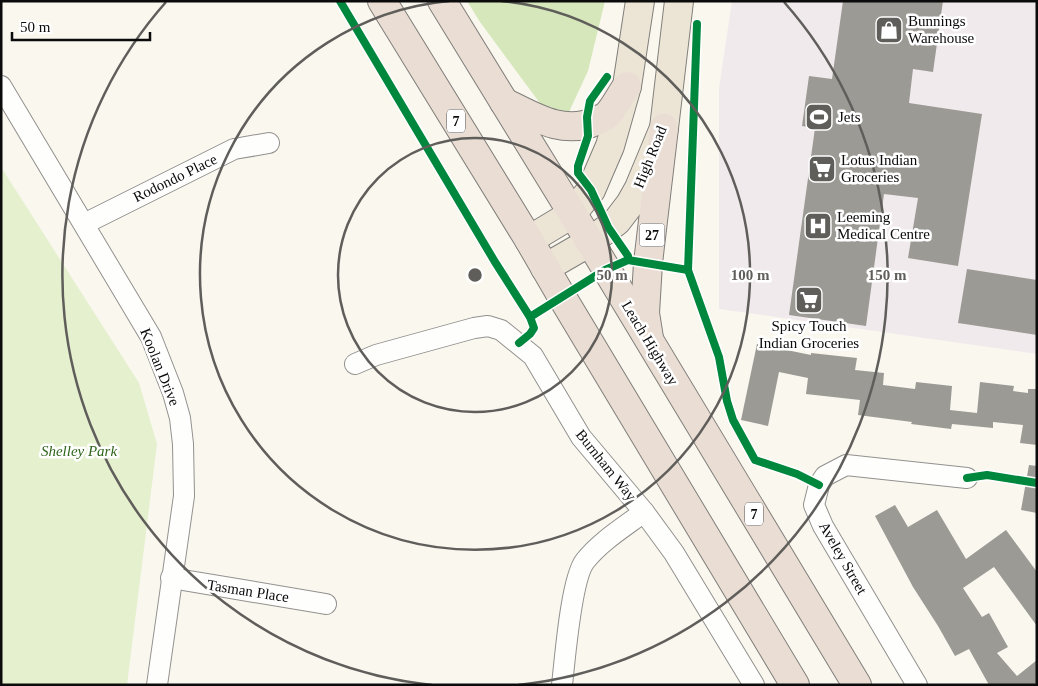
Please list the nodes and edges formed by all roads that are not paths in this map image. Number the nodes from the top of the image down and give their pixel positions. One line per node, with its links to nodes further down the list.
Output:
1 (382, 1): 12 (highway, 7)
2 (442, 1): 7 (highway, Leach Highway / 7)
3 (640, 1): 6 (main road)
4 (680, 1): 8 (main road, High Road / 27)
5 (1, 86): 11 (street, Koolan Drive)
6 (626, 86): 7 (highway); 10 (main road)
7 (504, 102): 10 (highway, Leach Highway / 7)
8 (664, 128): 13 (main road, High Road / 27); 15 (highway, 27)
9 (269, 143): 11 (street, Rodondo Place)
10 (572, 214): 12 (main road); 13 (highway, Leach Highway / 7)
11 (84, 224): 19 (street, Koolan Drive)
12 (529, 240): 14 (highway, 7)
13 (590, 242): 14 (main road, High Road / 27); 15 (highway, Leach Highway / 7)
14 (545, 268): 24 (highway, 7)
15 (650, 343): 25 (highway, Leach Highway / 7)
16 (355, 364): 18 (street, Burnham Way)
17 (967, 478): 26 (street, Aveley Street)
18 (644, 512): 22 (street); 23 (street, Burnham Way)
19 (171, 578): 20 (street, Tasman Place); 21 (street, Koolan Drive)
20 (326, 604)
21 (157, 685)
22 (562, 685)
23 (754, 685)
24 (796, 685)
25 (857, 685)
26 (917, 685)

